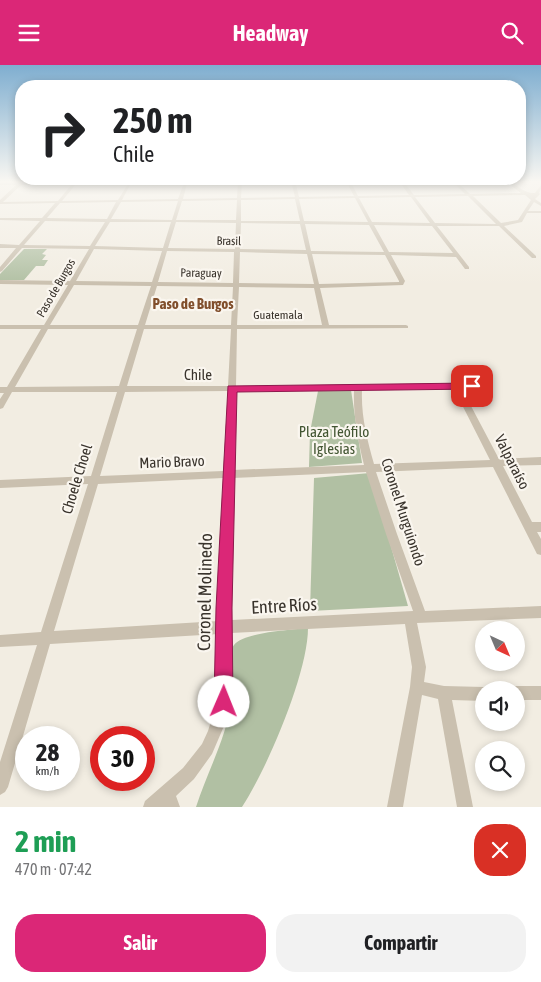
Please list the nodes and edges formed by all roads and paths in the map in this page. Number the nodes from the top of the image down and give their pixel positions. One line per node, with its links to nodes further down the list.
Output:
1 (47, 216): 11 (street)
2 (110, 216): 12 (street, Paso de Burgos)
3 (174, 216): 13 (street, Choele Choel)
4 (238, 216): 14 (street, Coronel Molinedo)
5 (301, 216): 15 (street)
6 (366, 216): 16 (street)
7 (427, 216): 17 (street)
8 (490, 216): 18 (street)
9 (522, 216): 18 (street)
10 (0, 219): 11 (street)
11 (43, 220): 12 (street); 20 (street)
12 (107, 221): 13 (street); 21 (street, Paso de Burgos)
13 (172, 222): 14 (street); 22 (street, Choele Choel)
14 (238, 223): 15 (street); 23 (street, Coronel Molinedo)
15 (303, 224): 16 (street); 24 (street)
16 (371, 224): 17 (street); 25 (street)
17 (434, 225): 18 (street); 26 (street)
18 (500, 225): 27 (street)
19 (0, 246): 20 (street, Brasil)
20 (20, 247): 21 (street, Brasil); 29 (street)
21 (92, 248): 22 (street, Brasil); 31 (street, Paso de Burgos)
22 (164, 250): 23 (street, Brasil); 32 (street, Choele Choel)
23 (236, 251): 24 (street, Brasil); 33 (street, Coronel Molinedo)
24 (310, 253): 25 (street, Brasil); 35 (street)
25 (386, 254): 26 (street, Brasil); 34 (street)
26 (457, 255): 28 (street)
27 (534, 257)
28 (467, 268)
29 (0, 270)
30 (0, 282): 31 (street, Paraguay)
31 (72, 283): 32 (street, Paraguay); 40 (street, Paso de Burgos)
32 (154, 283): 33 (street, Paraguay); 36 (street, Choele Choel)
33 (235, 284): 35 (street, Paraguay); 37 (street, Coronel Molinedo)
34 (401, 284): 35 (street, Paraguay)
35 (318, 286): 38 (street)
36 (141, 326): 37 (street, Guatemala); 40 (street, Guatemala); 45 (street, Choele Choel)
37 (234, 326): 38 (street, Guatemala); 46 (street, Coronel Molinedo)
38 (326, 326): 41 (street, Guatemala)
39 (0, 327): 40 (street, Guatemala)
40 (46, 327): 48 (street, Paso de Burgos)
41 (406, 327)
42 (486, 385): 44 (street, Chile)
43 (358, 387): 44 (street, Chile); 46 (street, Chile); 52 (street, Coronel Murguiondo)
44 (457, 387): 51 (street, Valparaíso)
45 (121, 389): 46 (street, Chile); 48 (street, Chile); 54 (street, Choele Choel)
46 (232, 389): 53 (street, Coronel Molinedo)
47 (0, 390): 48 (street, Chile)
48 (10, 390): 49 (street, Paso de Burgos)
49 (0, 406)
50 (541, 461): 51 (street, Mario Bravo)
51 (495, 464): 52 (street, Mario Bravo); 56 (street, Valparaíso)
52 (371, 470): 53 (street, Mario Bravo); 60 (street, Coronel Murguiondo)
53 (228, 475): 54 (street, Mario Bravo); 61 (street, Coronel Molinedo)
54 (93, 480): 55 (street, Mario Bravo); 62 (street, Choele Choel)
55 (0, 484)
56 (529, 527): 57 (street); 58 (street, Valparaíso)
57 (541, 527)
58 (541, 550)
59 (541, 612): 60 (street, Entre Ríos)
60 (415, 617): 61 (street, Entre Ríos); 64 (street, Coronel Murguiondo)
61 (223, 627): 62 (street, Entre Ríos); 70 (street, Coronel Molinedo)
62 (45, 639): 63 (street, Entre Ríos); 69 (street, Choele Choel)
63 (0, 641)
64 (417, 687): 65 (street); 72 (street)
65 (444, 693): 68 (street); 73 (street)
66 (525, 693): 67 (street)
67 (541, 693)
68 (475, 694)
69 (0, 787)
70 (170, 800): 71 (street)
71 (151, 807)
72 (396, 807)
73 (465, 807)

